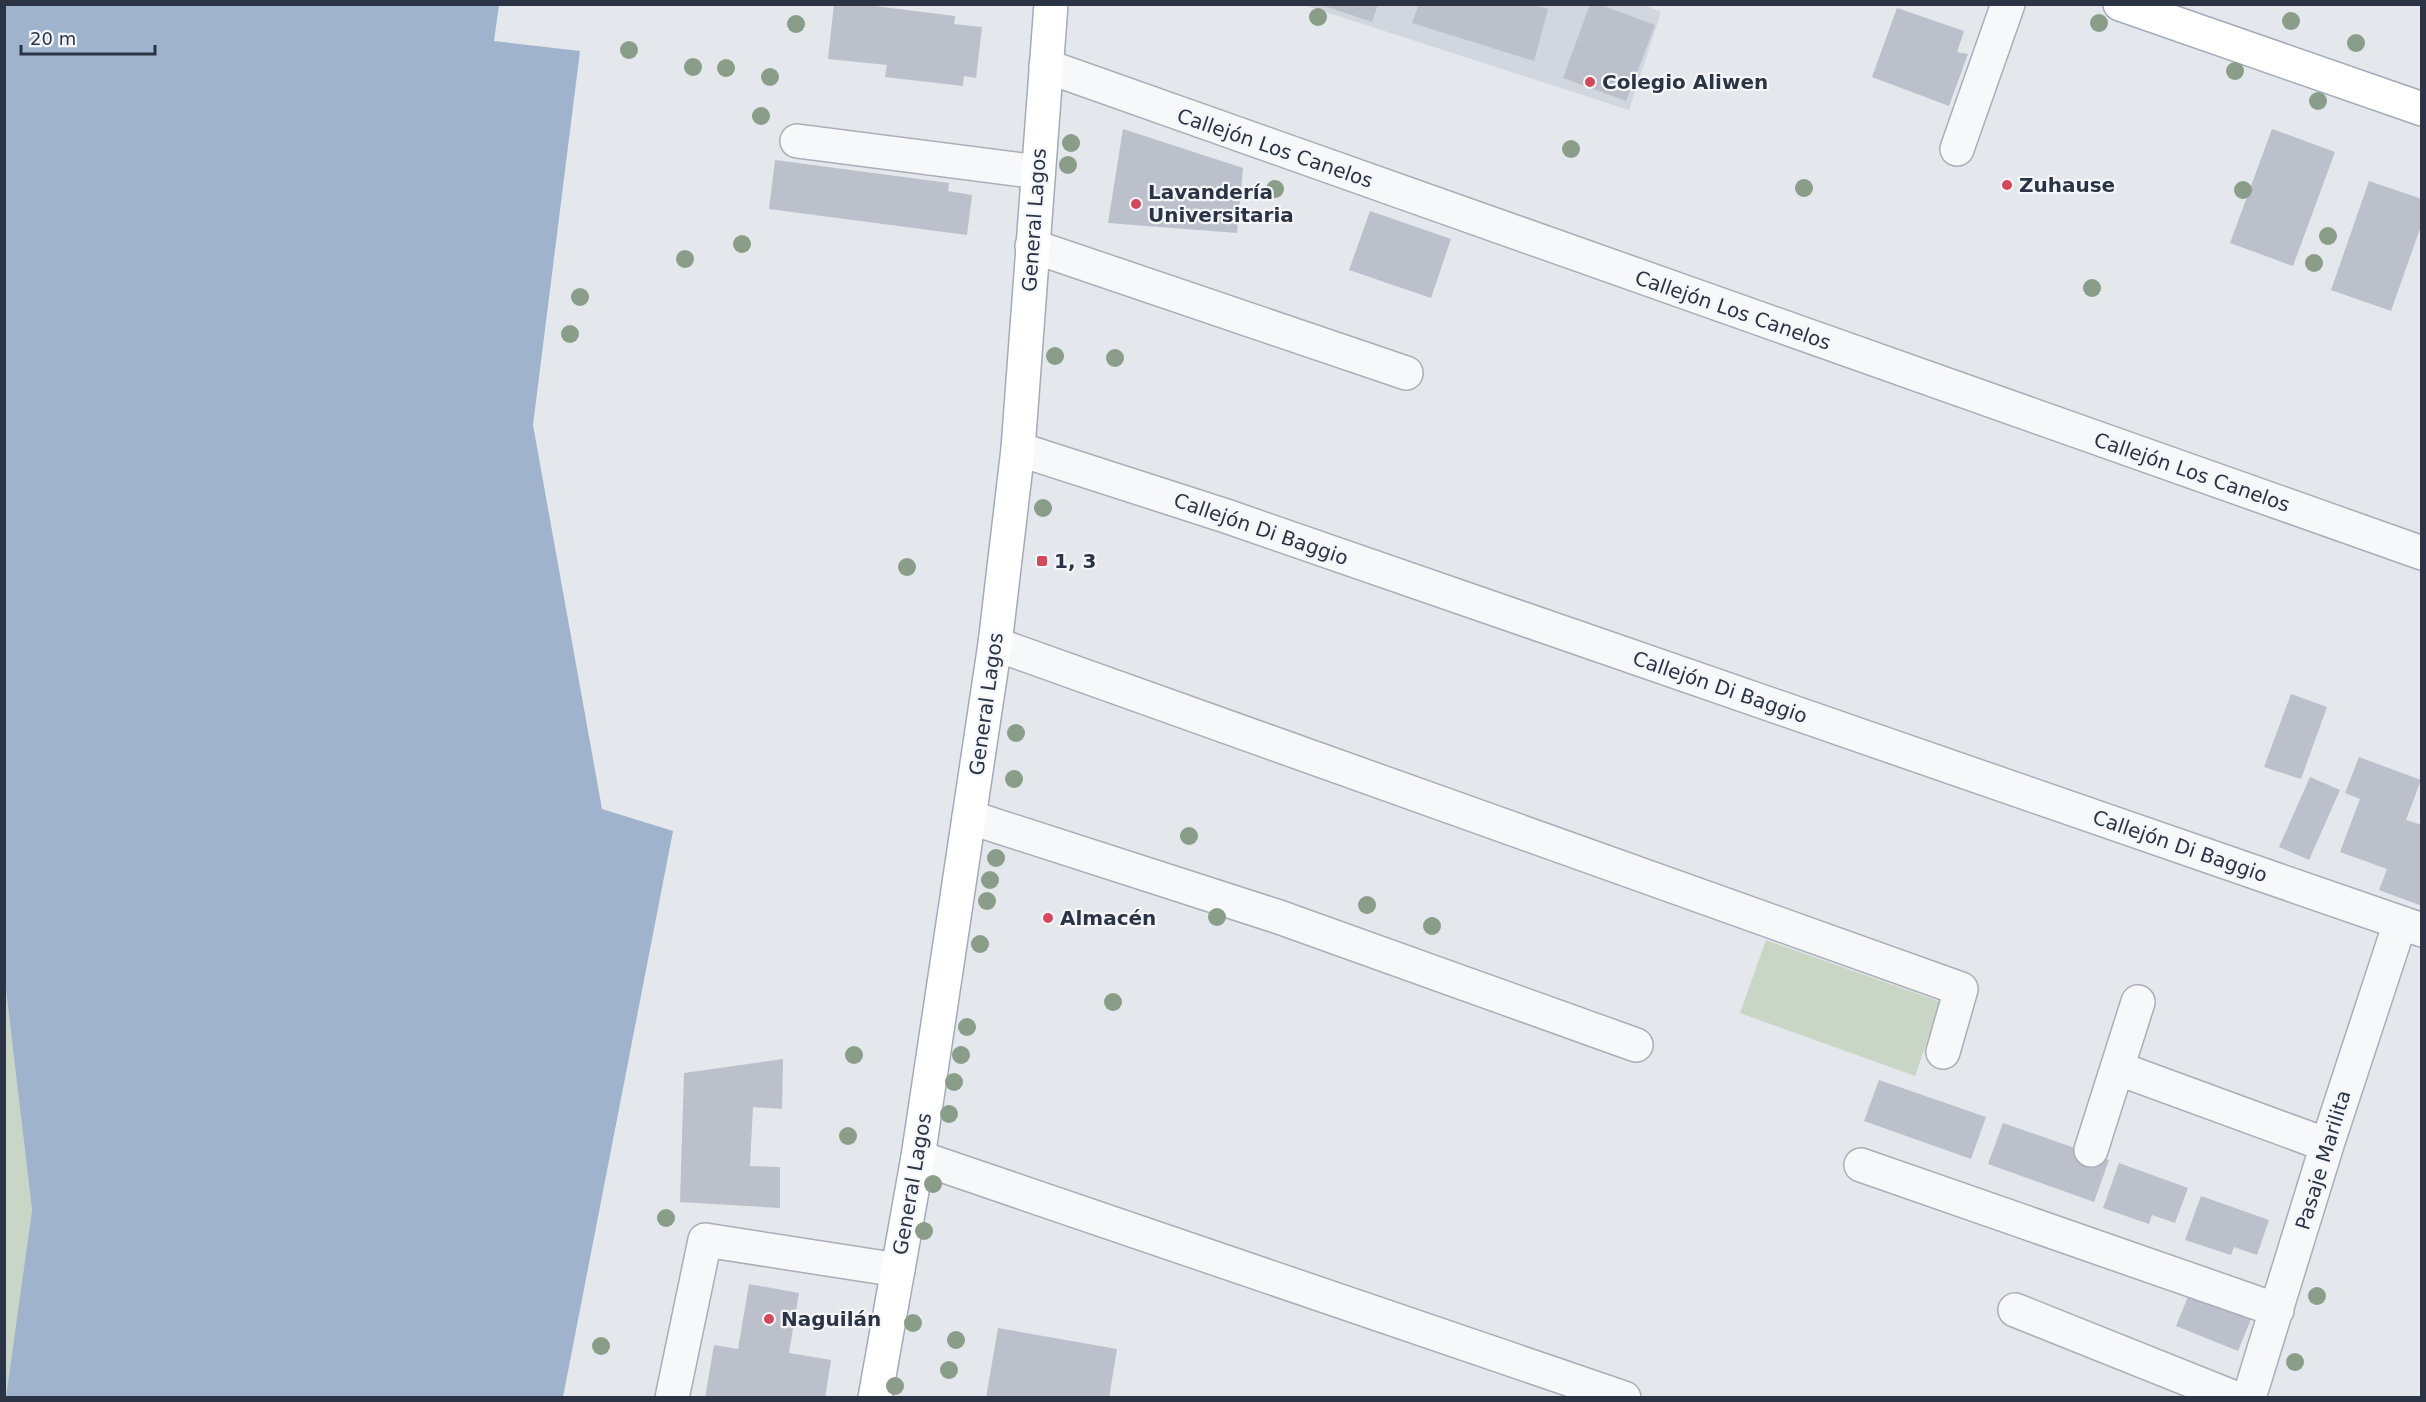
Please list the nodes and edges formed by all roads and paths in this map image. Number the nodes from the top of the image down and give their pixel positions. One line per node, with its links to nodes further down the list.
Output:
1 (1051, 4): 4 (main road, General Lagos)
2 (2008, 4): 7 (street)
3 (2120, 4): 5 (main road)
4 (1046, 66): 8 (main road, General Lagos); 12 (street, Callejón Los Canelos)
5 (2421, 109)
6 (797, 141): 8 (street)
7 (1957, 149)
8 (1038, 172): 9 (main road, General Lagos)
9 (1032, 246): 10 (street); 11 (main road, General Lagos)
10 (1406, 373)
11 (1018, 449): 13 (main road, General Lagos); 15 (street, Callejón Di Baggio)
12 (2421, 553)
13 (995, 644): 14 (main road, General Lagos); 18 (street)
14 (969, 817): 17 (street); 22 (main road, General Lagos)
15 (2411, 927): 20 (street, Pasaje Marilita)
16 (2138, 1002): 19 (street)
17 (1636, 1045)
18 (1943, 1052)
19 (2117, 1068): 20 (street); 21 (street)
20 (2327, 1145): 26 (street, Pasaje Marilita)
21 (2091, 1150)
22 (918, 1158): 24 (main road, General Lagos); 30 (street)
23 (1861, 1165): 26 (street)
24 (898, 1270): 28 (street); 29 (main road, General Lagos)
25 (2015, 1310): 27 (street, Pasaje Marilita)
26 (2277, 1310): 27 (street, Pasaje Marilita)
27 (2252, 1395)
28 (672, 1398)
29 (875, 1398)
30 (1624, 1398)

